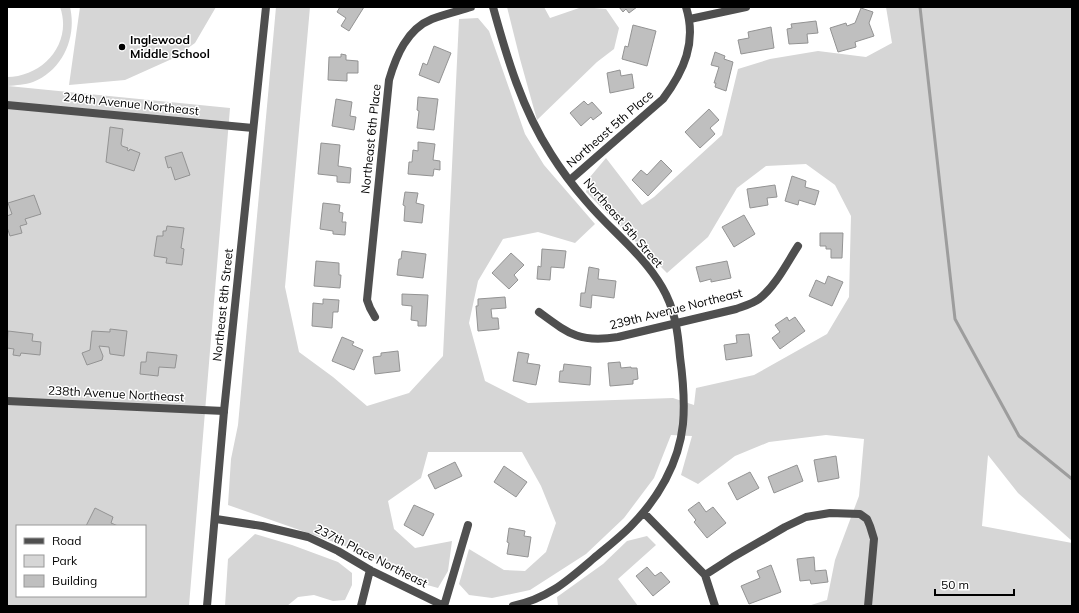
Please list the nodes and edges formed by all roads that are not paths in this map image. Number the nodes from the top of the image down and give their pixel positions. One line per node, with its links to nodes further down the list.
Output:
1 (266, 7): 8 (street, Northeast 8th Street)
2 (471, 7): 12 (street, Northeast 6th Place)
3 (493, 7): 9 (street, Northeast 5th Street)
4 (686, 7): 6 (street, Northeast 5th Place)
5 (746, 7): 6 (street)
6 (690, 19): 9 (street, Northeast 5th Place)
7 (7, 105): 8 (street, 240th Avenue Northeast)
8 (253, 128): 15 (street, Northeast 8th Street)
9 (570, 180): 13 (street, Northeast 5th Street)
10 (798, 246): 13 (street, 239th Avenue Northeast)
11 (539, 312): 13 (street, 239th Avenue Northeast)
12 (375, 317)
13 (676, 322): 16 (street, Northeast 5th Street)
14 (7, 401): 15 (street, 238th Avenue Northeast)
15 (224, 411): 17 (street, Northeast 8th Street)
16 (644, 513): 20 (street); 21 (street, Northeast 5th Street)
17 (216, 519): 19 (street, 237th Place Northeast); 22 (street, Northeast 8th Street)
18 (468, 525): 24 (street)
19 (370, 570): 23 (street); 24 (street, 237th Place Northeast)
20 (706, 575): 26 (street); 27 (street)
21 (523, 605): 25 (street, Northeast 5th Street)
22 (207, 606)
23 (361, 606)
24 (444, 606)
25 (513, 606)
26 (715, 606)
27 (868, 606)

